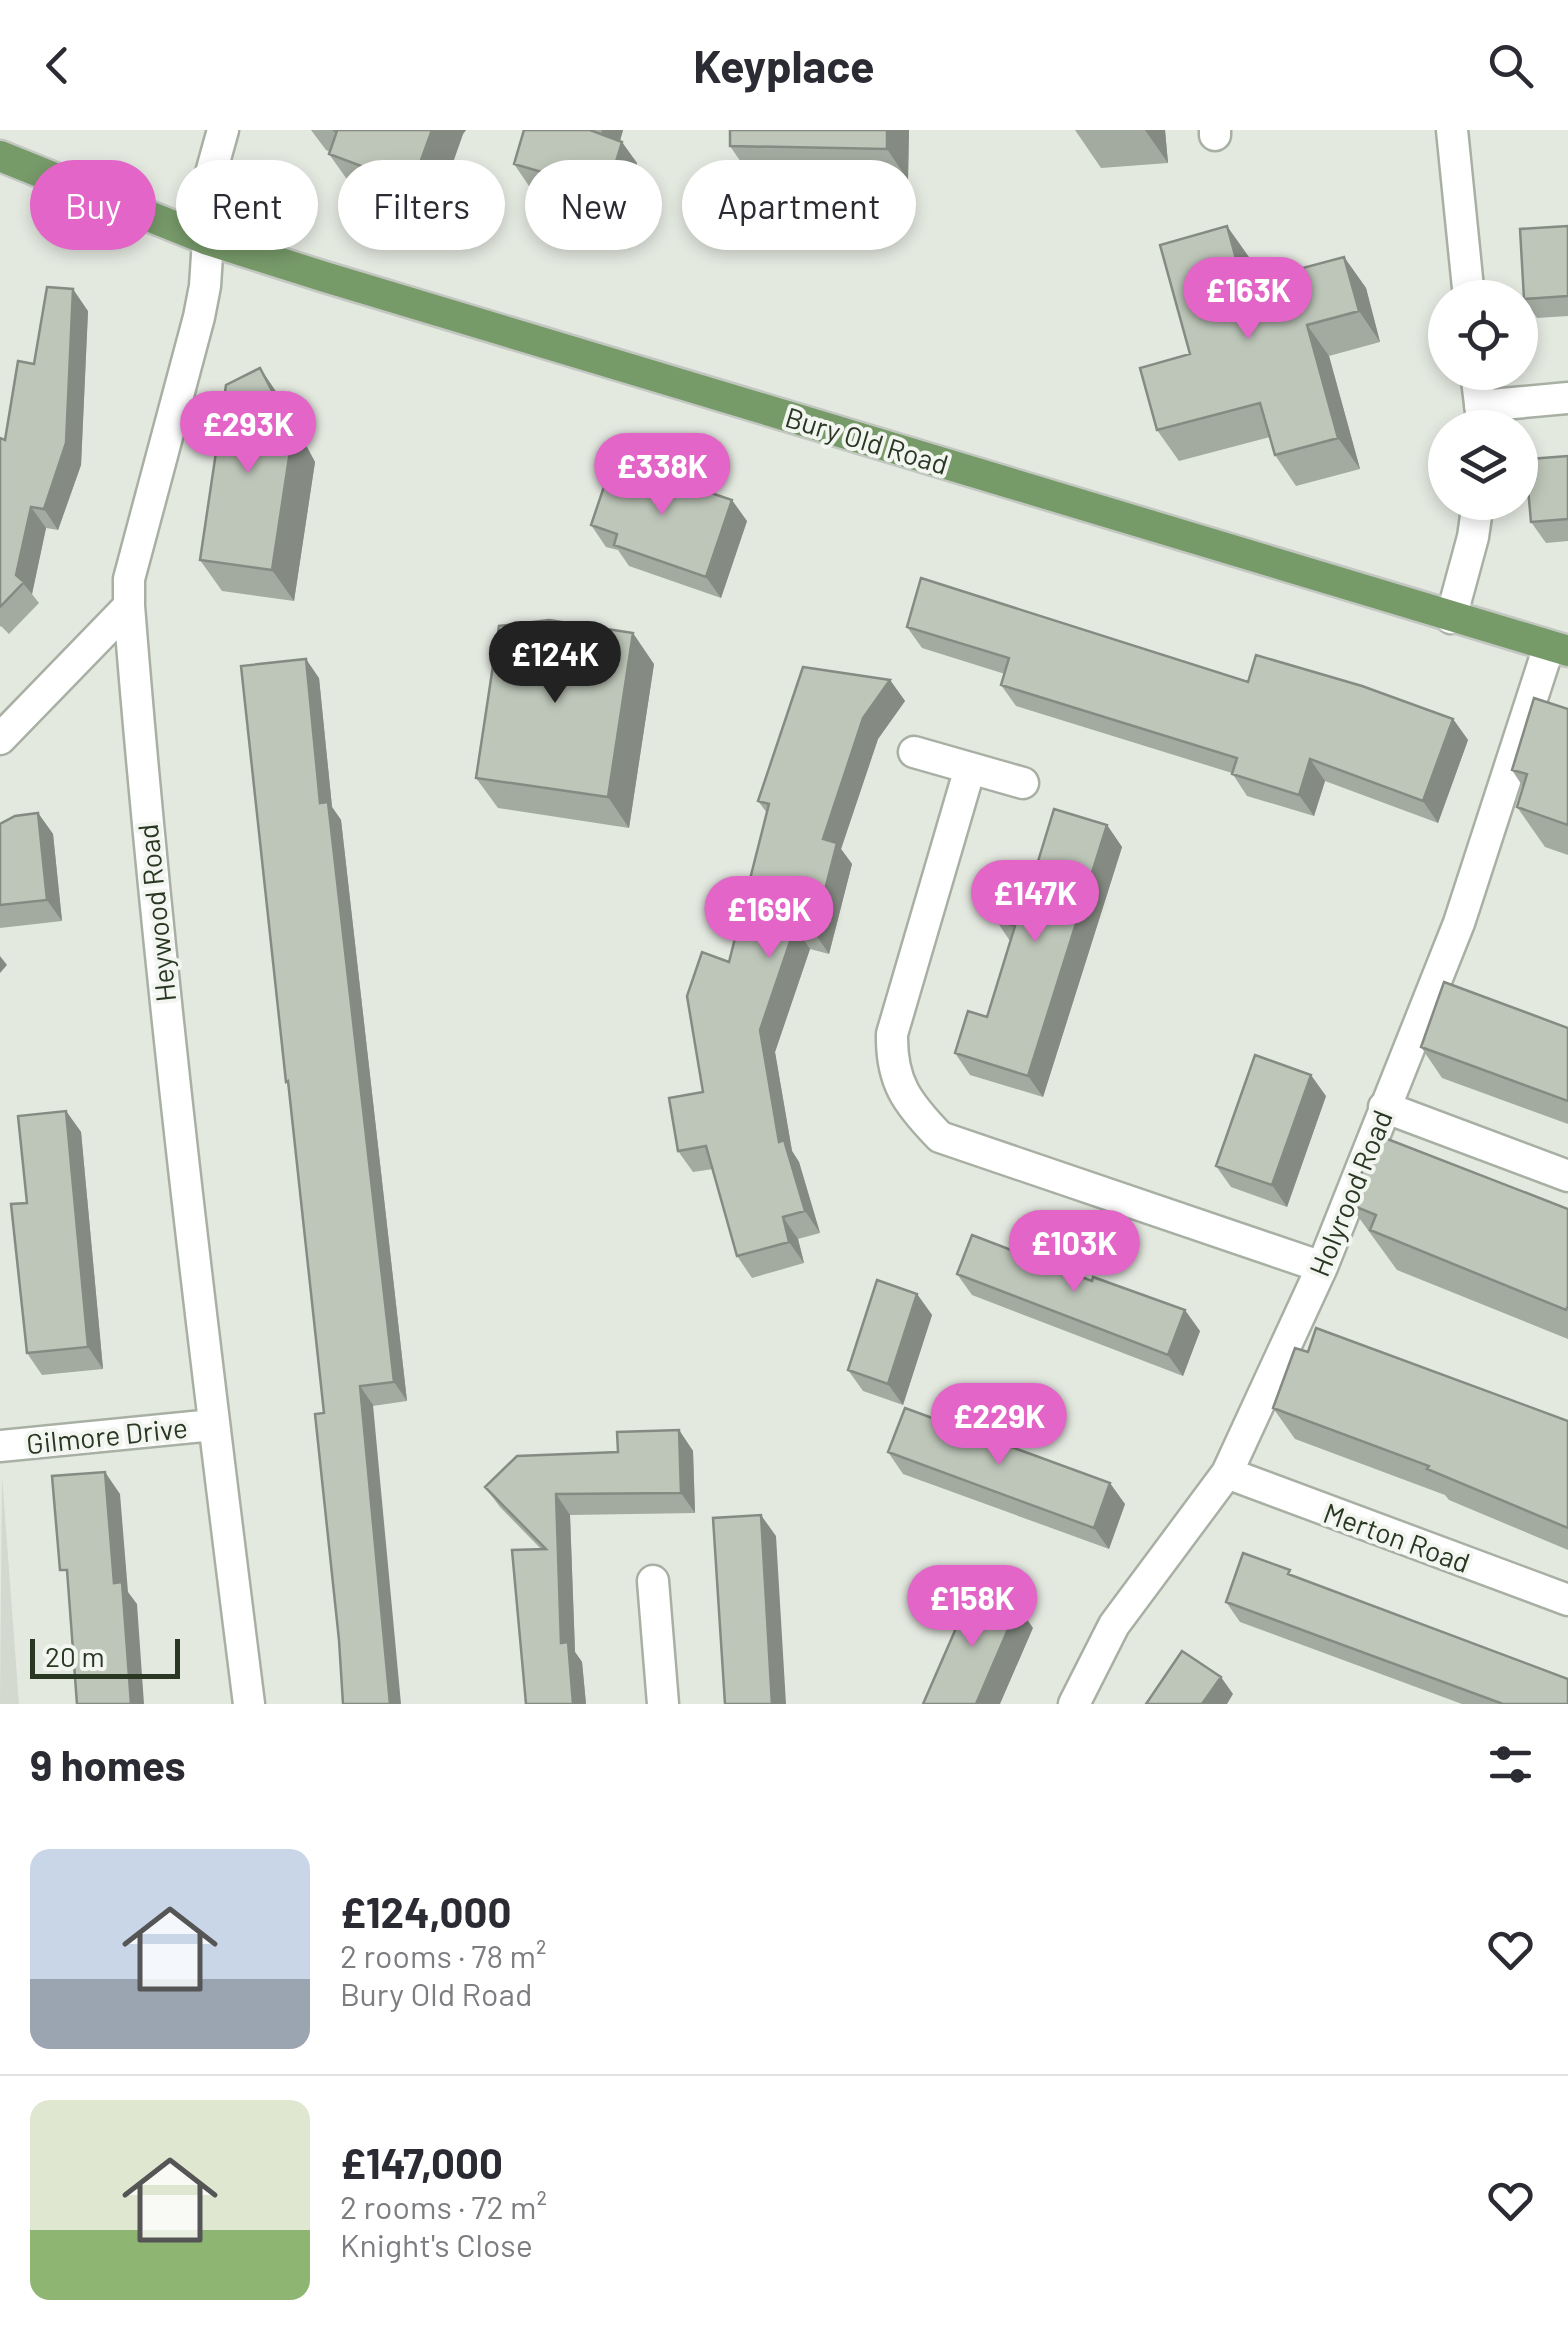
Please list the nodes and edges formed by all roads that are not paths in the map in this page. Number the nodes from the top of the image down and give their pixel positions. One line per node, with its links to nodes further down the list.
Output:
1 (223, 130): 4 (street, Heywood Road)
2 (1452, 130): 8 (street)
3 (0, 156): 5 (main road, Bury Old Road)
4 (215, 160)
5 (176, 227)
6 (207, 250): 12 (street, Heywood Road)
7 (241, 250): 13 (main road, Bury Old Road)
8 (1467, 280)
9 (1568, 398): 10 (street)
10 (1513, 410)
11 (1475, 520): 13 (street)
12 (129, 606): 15 (street); 22 (street, Heywood Road)
13 (1451, 618): 14 (main road, Bury Old Road)
14 (1559, 649): 19 (street, Holyrood Road)
15 (0, 739)
16 (914, 752): 17 (street)
17 (970, 768): 18 (street); 21 (street)
18 (1023, 783)
19 (1384, 1107): 20 (street); 21 (street, Holyrood Road)
20 (1568, 1176)
21 (1322, 1267): 24 (street, Holyrood Road)
22 (214, 1425): 23 (street, Gilmore Drive); 27 (street, Heywood Road)
23 (0, 1446)
24 (1227, 1474): 26 (street, Merton Road); 29 (street, Holyrood Road)
25 (653, 1581): 28 (street)
26 (1568, 1600)
27 (249, 1704)
28 (663, 1704)
29 (1074, 1704)

